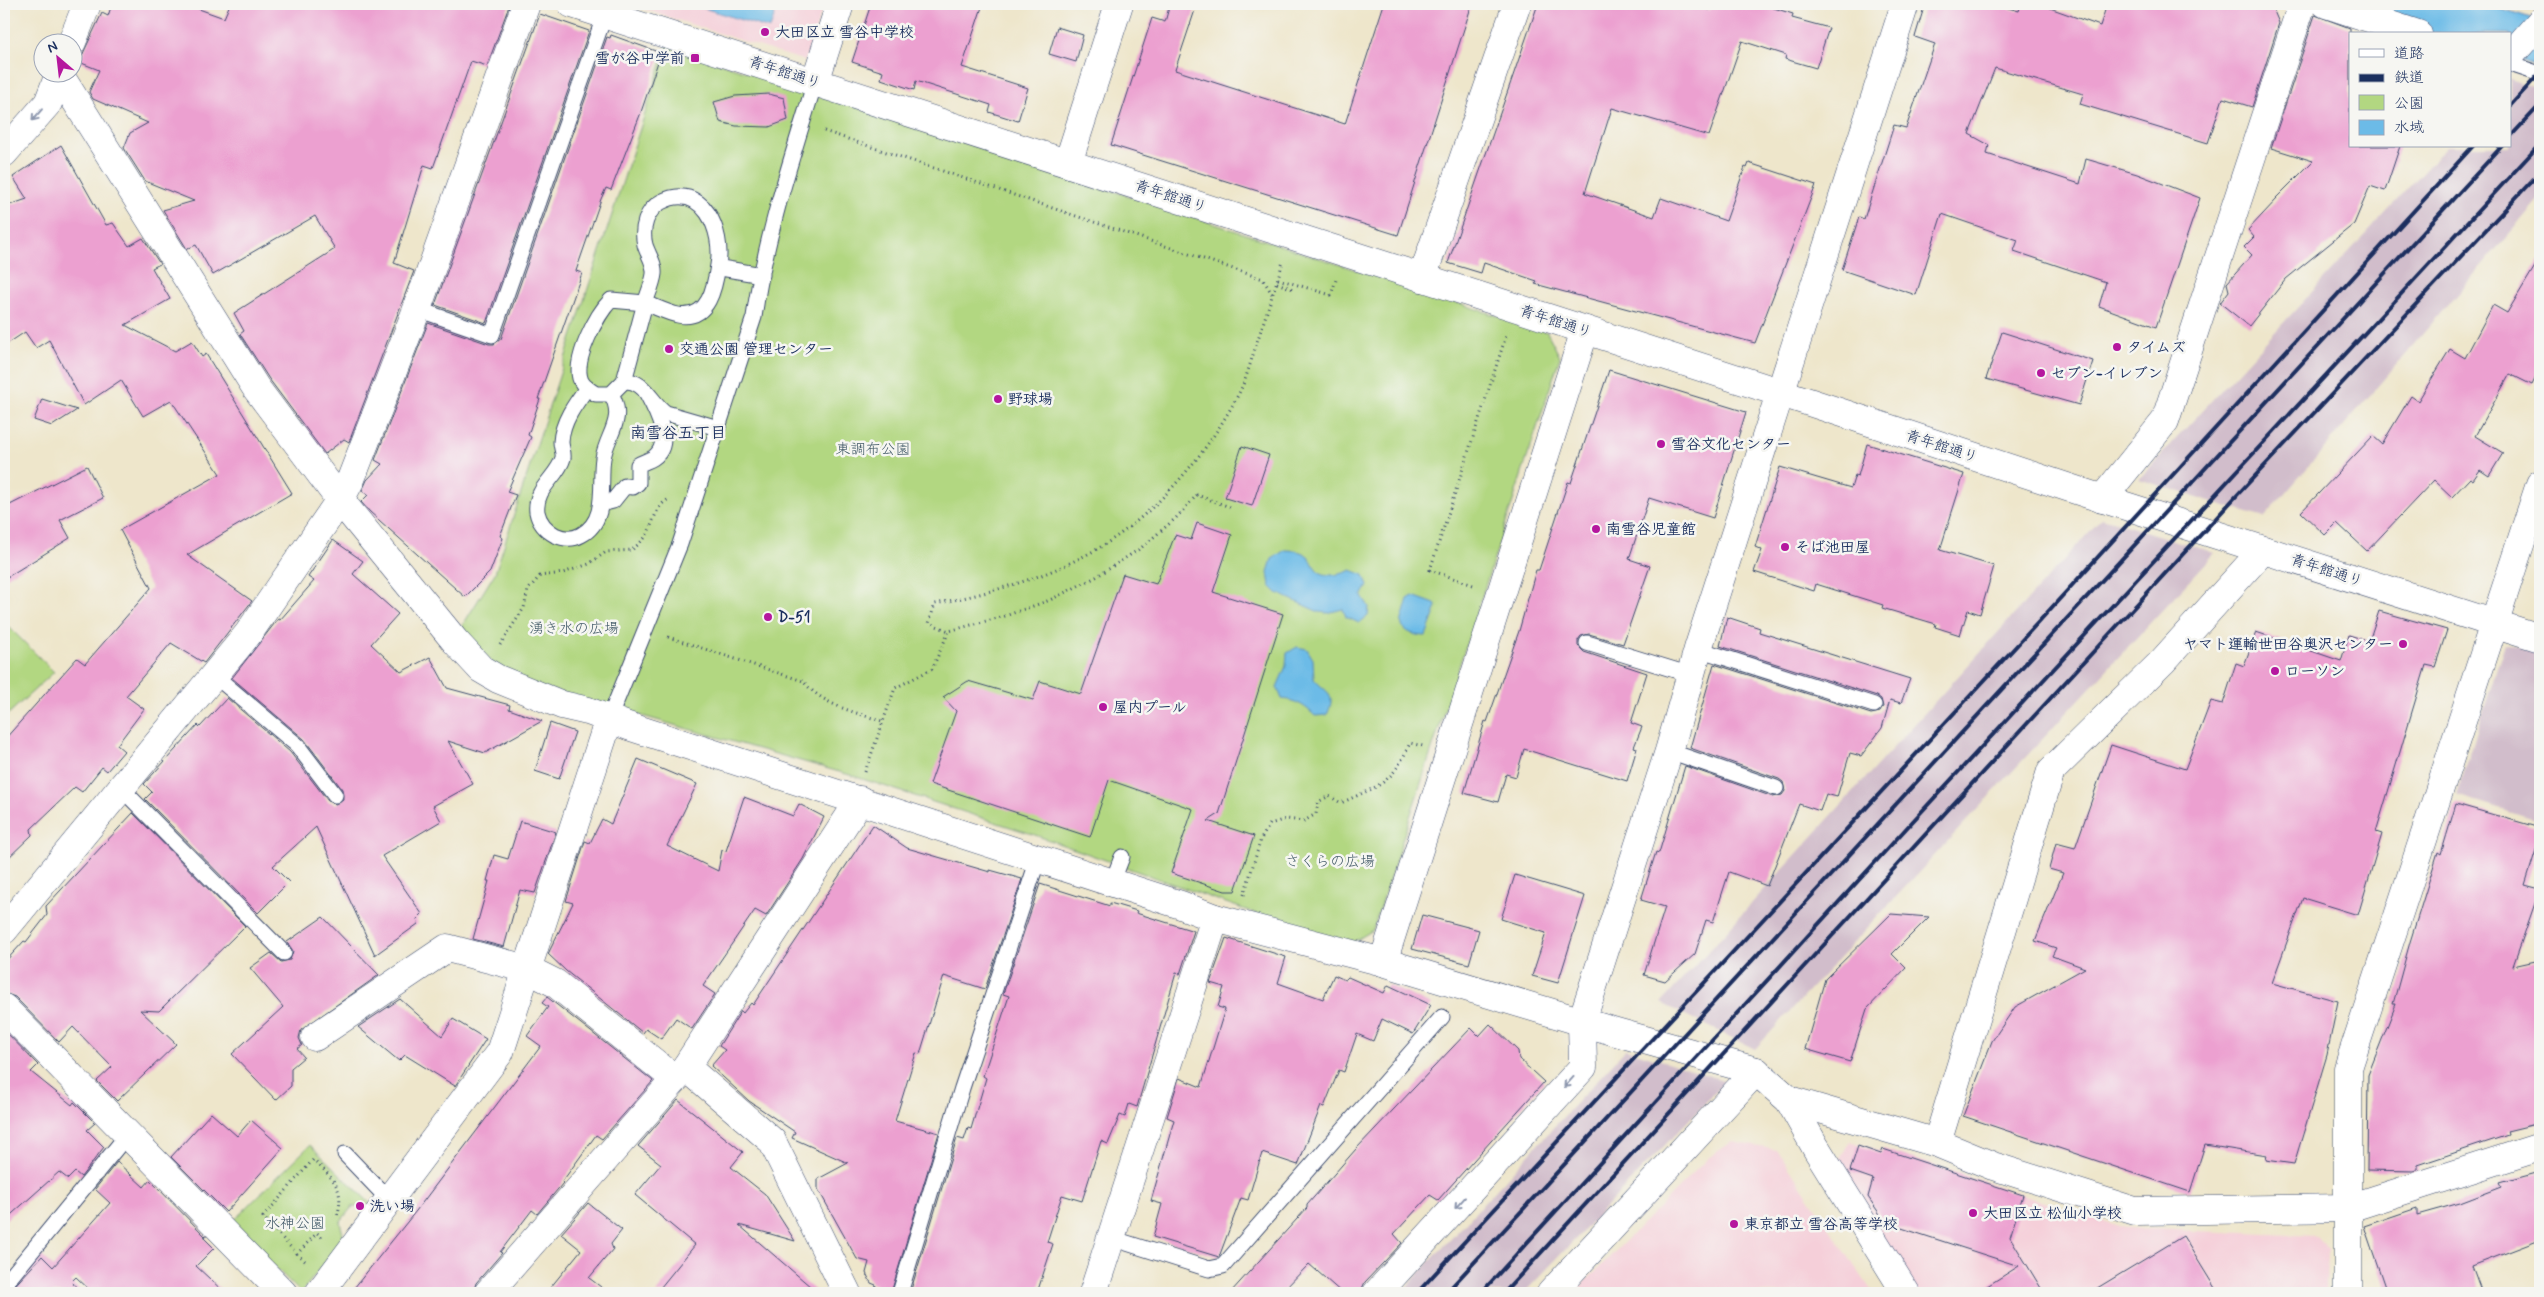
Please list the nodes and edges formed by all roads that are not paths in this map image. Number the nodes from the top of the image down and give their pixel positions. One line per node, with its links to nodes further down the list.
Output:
1 (87, 4): 12 (street)
2 (526, 4): 26 (street)
3 (572, 4): 10 (street, 青年館通り)
4 (840, 4): 19 (street)
5 (1119, 4): 21 (street)
6 (1517, 4): 24 (street)
7 (1905, 4): 31 (street)
8 (2302, 4): 35 (street)
9 (2326, 4): 13 (street)
10 (605, 14): 19 (street, 青年館通り); 26 (lane)
11 (2540, 22): 14 (street)
12 (76, 32)
13 (2412, 32)
14 (2512, 54)
15 (2512, 65): 16 (lane)
16 (2540, 74)
17 (56, 82): 20 (street, one-way to 20)
18 (66, 82): 36 (street)
19 (815, 82): 21 (street, 青年館通り); 23 (lane)
20 (4, 153)
21 (1068, 163): 24 (street, 青年館通り)
22 (718, 265): 23 (lane); 25 (lane); 25 (lane)
23 (762, 275): 33 (lane)
24 (1422, 278): 27 (street, 青年館通り)
25 (645, 303): 28 (lane); 29 (lane)
26 (417, 309): 36 (street)
27 (1585, 330): 31 (street, 青年館通り); 58 (street)
28 (624, 381): 30 (lane); 32 (lane)
29 (587, 388): 32 (lane); 37 (lane)
30 (646, 392): 33 (lane); 37 (lane)
31 (1781, 393): 35 (street, 青年館通り); 42 (street)
32 (611, 394): 37 (lane)
33 (718, 428): 46 (lane)
34 (2540, 484): 39 (street)
35 (2102, 499): 38 (street, 青年館通り)
36 (340, 500): 43 (street); 46 (street)
37 (601, 504)
38 (2263, 550): 39 (street, 青年館通り); 68 (street)
39 (2495, 624): 40 (street, 青年館通り); 72 (street)
40 (2540, 638)
41 (1587, 643): 44 (lane)
42 (1698, 649): 44 (street); 45 (lane)
43 (214, 675): 48 (street); 50 (lane)
44 (1691, 675): 47 (street)
45 (1874, 706)
46 (609, 719): 51 (street); 59 (street)
47 (1669, 751): 49 (lane); 62 (street)
48 (121, 788): 56 (street); 57 (lane)
49 (1776, 788)
50 (335, 795)
51 (854, 798): 53 (street); 65 (street)
52 (1122, 857): 54 (lane)
53 (1038, 859): 54 (street); 79 (lane)
54 (1112, 883): 55 (street)
55 (1216, 918): 58 (street); 73 (street)
56 (4, 930)
57 (284, 954)
58 (1383, 962): 62 (street)
59 (527, 969): 63 (street); 65 (street); 71 (street)
60 (4, 1008): 67 (street)
61 (1442, 1017): 73 (lane)
62 (1582, 1022): 64 (street); 81 (street, one-way to 81)
63 (316, 1037)
64 (1756, 1071): 66 (street); 82 (street)
65 (680, 1073): 77 (street); 78 (street)
66 (1789, 1100): 68 (street); 83 (street)
67 (128, 1134): 74 (lane); 75 (street)
68 (1937, 1143): 72 (street)
69 (2540, 1147): 72 (street)
70 (346, 1154): 71 (lane)
71 (388, 1200): 76 (street)
72 (2349, 1208): 84 (street)
73 (1111, 1238): 80 (street)
74 (4, 1284)
75 (283, 1293)
76 (319, 1293)
77 (488, 1293)
78 (847, 1293)
79 (900, 1293)
80 (1093, 1293)
81 (1377, 1293)
82 (1551, 1293)
83 (1906, 1293)
84 (2348, 1293)

